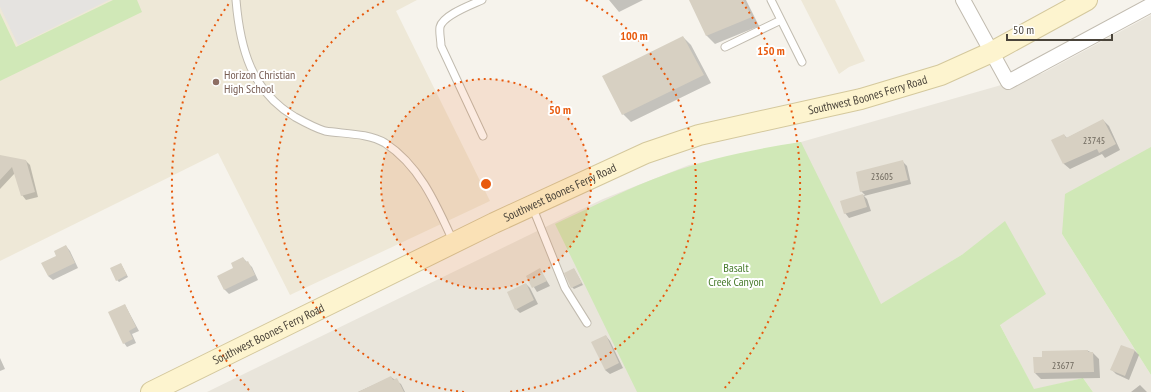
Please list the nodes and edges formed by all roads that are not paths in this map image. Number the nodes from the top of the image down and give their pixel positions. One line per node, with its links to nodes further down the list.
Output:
1 (236, 0): 13 (lane)
2 (482, 0): 11 (lane)
3 (771, 0): 7 (lane)
4 (963, 0): 9 (street)
5 (1086, 0): 9 (main road, Southwest Boones Ferry Road)
6 (1151, 5): 9 (street)
7 (781, 20): 8 (lane); 10 (lane)
8 (724, 47)
9 (992, 52): 12 (main road, Southwest Boones Ferry Road)
10 (802, 62)
11 (483, 136)
12 (532, 205): 13 (main road, Southwest Boones Ferry Road); 14 (lane)
13 (454, 243): 15 (main road, Southwest Boones Ferry Road)
14 (587, 323)
15 (150, 392)

